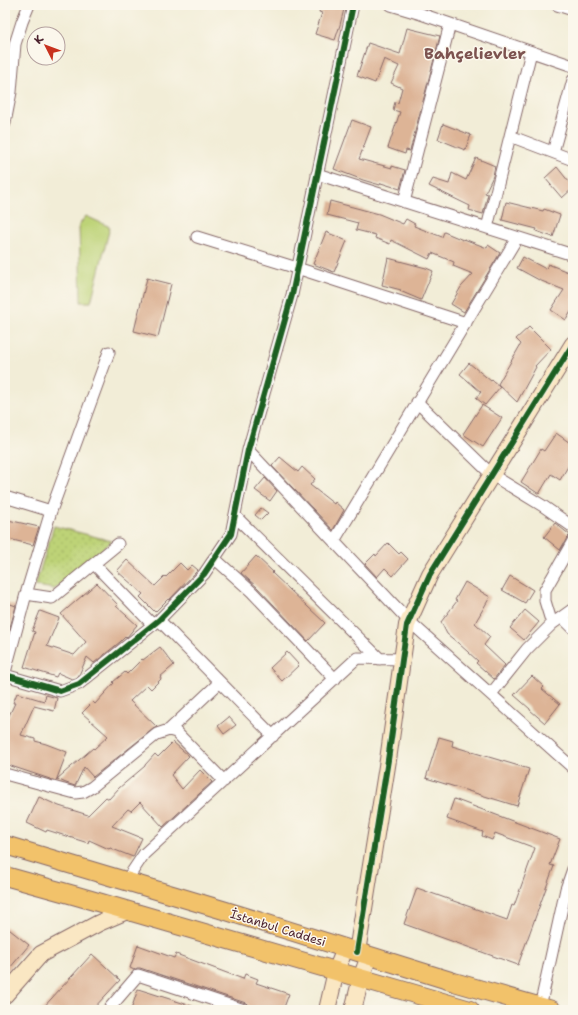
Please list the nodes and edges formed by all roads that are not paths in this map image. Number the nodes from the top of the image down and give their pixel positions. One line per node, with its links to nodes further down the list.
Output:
1 (29, 5): 10 (street)
2 (353, 5): 14 (street)
3 (391, 5): 6 (street)
4 (557, 5): 5 (street)
5 (573, 10)
6 (450, 24): 7 (street); 15 (street)
7 (531, 52): 8 (street); 11 (street)
8 (573, 66)
9 (573, 80): 12 (street)
10 (5, 123)
11 (510, 136): 12 (street); 16 (street)
12 (553, 152): 13 (street)
13 (573, 160)
14 (317, 174): 15 (street); 20 (street)
15 (404, 202): 16 (street)
16 (488, 228): 18 (street)
17 (197, 237): 20 (street)
18 (517, 238): 19 (street); 21 (street)
19 (573, 255)
20 (298, 268): 21 (street); 25 (street)
21 (466, 323): 24 (street)
22 (573, 344): 26 (street)
23 (109, 352): 28 (street)
24 (417, 402): 26 (street); 32 (street)
25 (248, 450): 29 (street); 32 (street)
26 (492, 475): 30 (street); 39 (street)
27 (5, 497): 28 (street)
28 (51, 511): 36 (street)
29 (234, 516): 34 (street); 43 (street)
30 (573, 527)
31 (573, 541): 41 (street)
32 (334, 542): 39 (street)
33 (118, 544): 35 (street)
34 (214, 558): 40 (street); 47 (street)
35 (94, 564): 36 (street); 40 (street)
36 (26, 594): 45 (street)
37 (573, 609): 38 (street)
38 (562, 617): 41 (street); 42 (street)
39 (409, 621): 44 (street); 49 (street)
40 (156, 623): 46 (street); 48 (street)
41 (552, 624): 49 (street)
42 (573, 628)
43 (380, 659): 44 (street); 47 (street)
44 (402, 659): 60 (street)
45 (5, 672)
46 (5, 675)
47 (335, 679): 51 (street)
48 (220, 682): 50 (street); 51 (street)
49 (491, 694): 52 (street)
50 (169, 730): 53 (street); 54 (street)
51 (273, 736): 54 (street)
52 (573, 768)
53 (5, 774)
54 (224, 781): 58 (street)
55 (5, 845): 58 (main road, İstanbul Caddesi)
56 (573, 869): 64 (street)
57 (5, 876): 59 (main road, İstanbul Caddesi)
58 (126, 881): 60 (main road, İstanbul Caddesi)
59 (127, 911): 61 (main road, İstanbul Caddesi); 63 (street)
60 (357, 952): 61 (street); 62 (street); 64 (main road, İstanbul Caddesi)
61 (336, 971): 62 (main road, İstanbul Caddesi); 67 (street)
62 (361, 978): 68 (street); 69 (main road, İstanbul Caddesi)
63 (5, 994)
64 (546, 1008)
65 (108, 1010): 66 (street)
66 (244, 1010)
67 (327, 1010)
68 (352, 1010)
69 (470, 1010)

